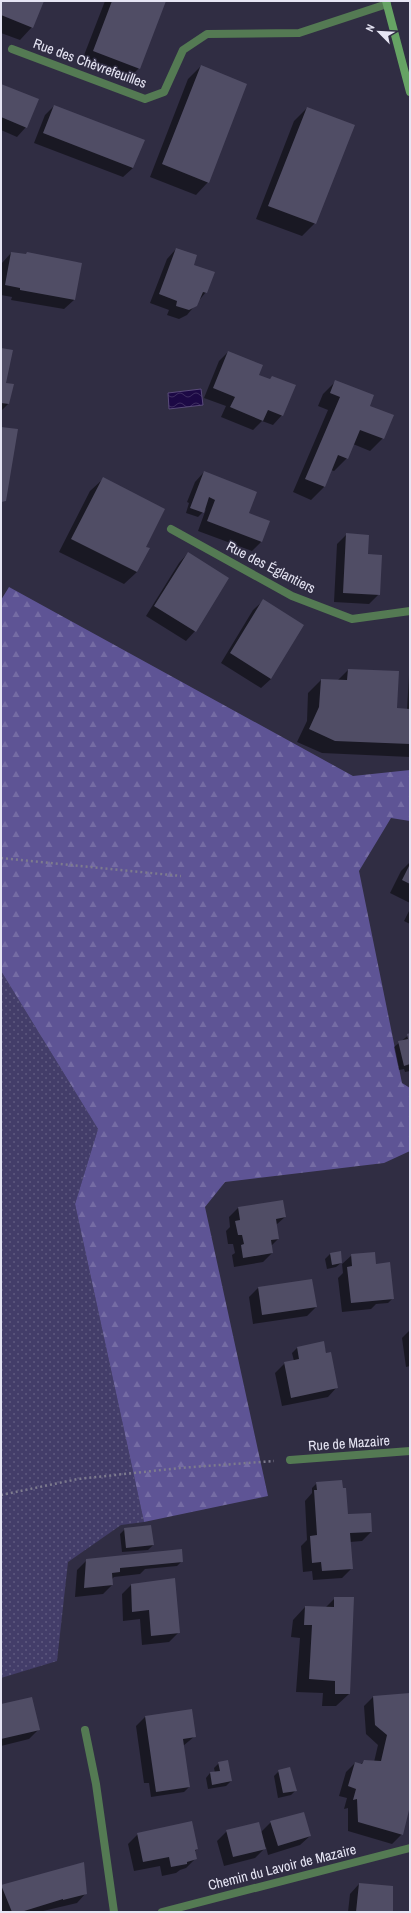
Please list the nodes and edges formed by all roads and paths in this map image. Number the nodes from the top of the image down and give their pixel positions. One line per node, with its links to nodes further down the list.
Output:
1 (387, 2): 2 (street, Rue des Chèvrefeuilles); 3 (street)
2 (12, 49)
3 (410, 92)
4 (171, 529): 5 (street, Rue des Églantiers)
5 (410, 611)
6 (1, 858): 7 (path)
7 (181, 876)
8 (410, 1451): 9 (street, Rue de Mazaire)
9 (290, 1460): 10 (path)
10 (1, 1495)
11 (85, 1730): 13 (street)
12 (410, 1848): 14 (street, Chemin du Lavoir de Mazaire)
13 (114, 1912)
14 (162, 1912)

